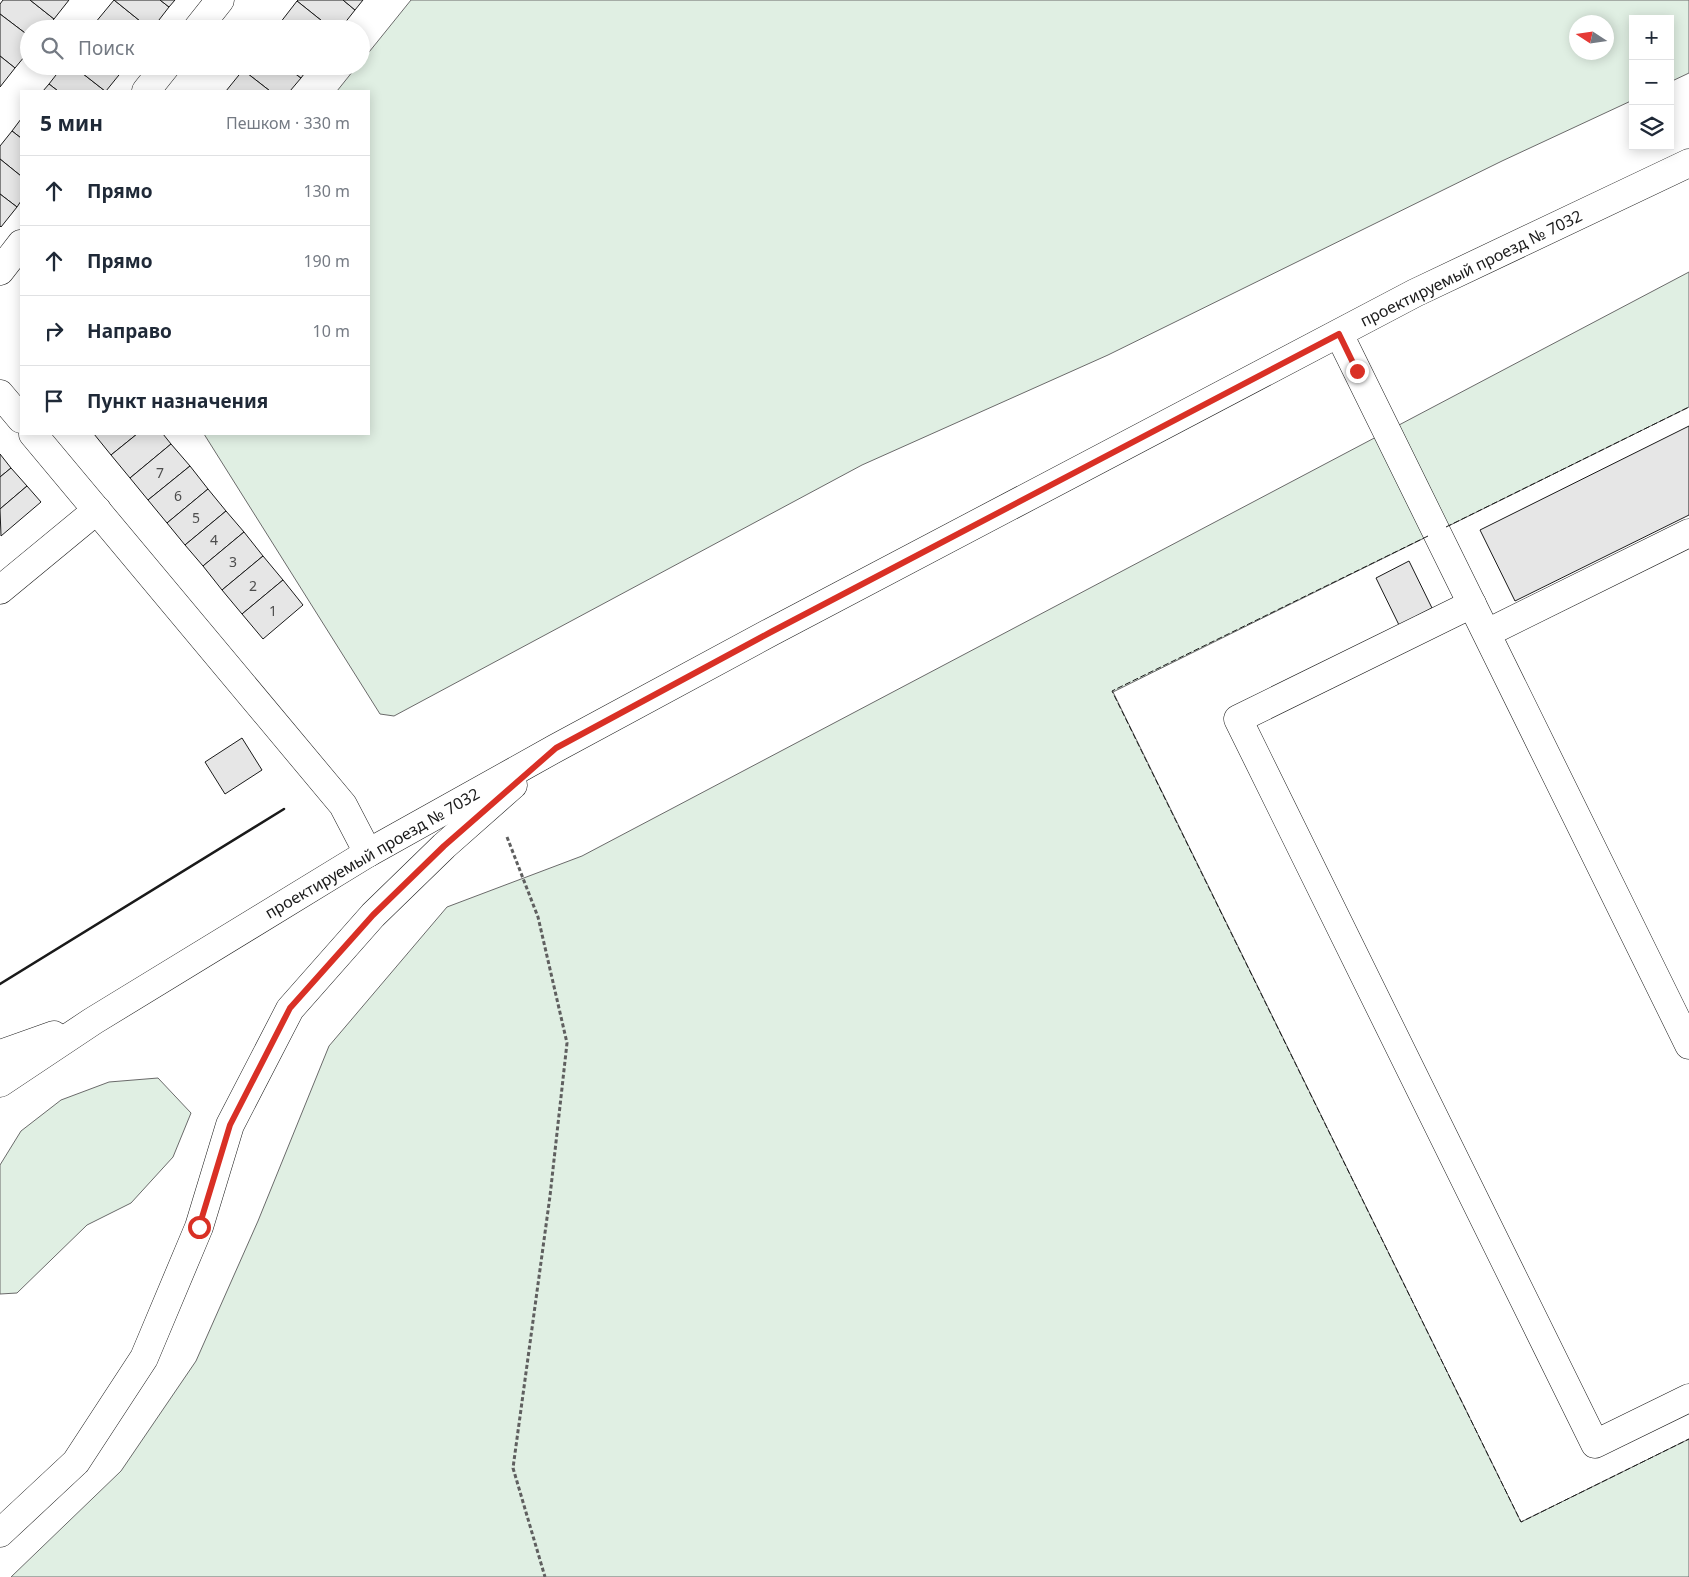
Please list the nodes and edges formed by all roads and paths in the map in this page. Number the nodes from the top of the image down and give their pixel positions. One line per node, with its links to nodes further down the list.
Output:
1 (220, 0): 2 (main road)
2 (204, 20)
3 (159, 75): 4 (main road)
4 (147, 90)
5 (1689, 163): 8 (main road, проектируемый проезд № 7032)
6 (20, 245): 7 (main road)
7 (0, 270)
8 (1339, 334): 15 (main road); 17 (main road, проектируемый проезд № 7032)
9 (0, 394): 10 (main road)
10 (20, 418)
11 (34, 435): 12 (main road)
12 (97, 510): 14 (main road); 19 (main road)
13 (1689, 533): 16 (main road)
14 (0, 590)
15 (1472, 604): 16 (main road); 24 (main road)
16 (1486, 633): 21 (main road)
17 (556, 748): 19 (main road, проектируемый проезд № 7032); 25 (main road)
18 (507, 837): 26 (path)
19 (368, 853): 20 (main road, проектируемый проезд № 7032)
20 (93, 1021): 22 (main road); 23 (main road, проектируемый проезд № 7032)
21 (1689, 1045)
22 (0, 1054)
23 (0, 1083)
24 (1689, 1398)
25 (0, 1533)
26 (544, 1577)

